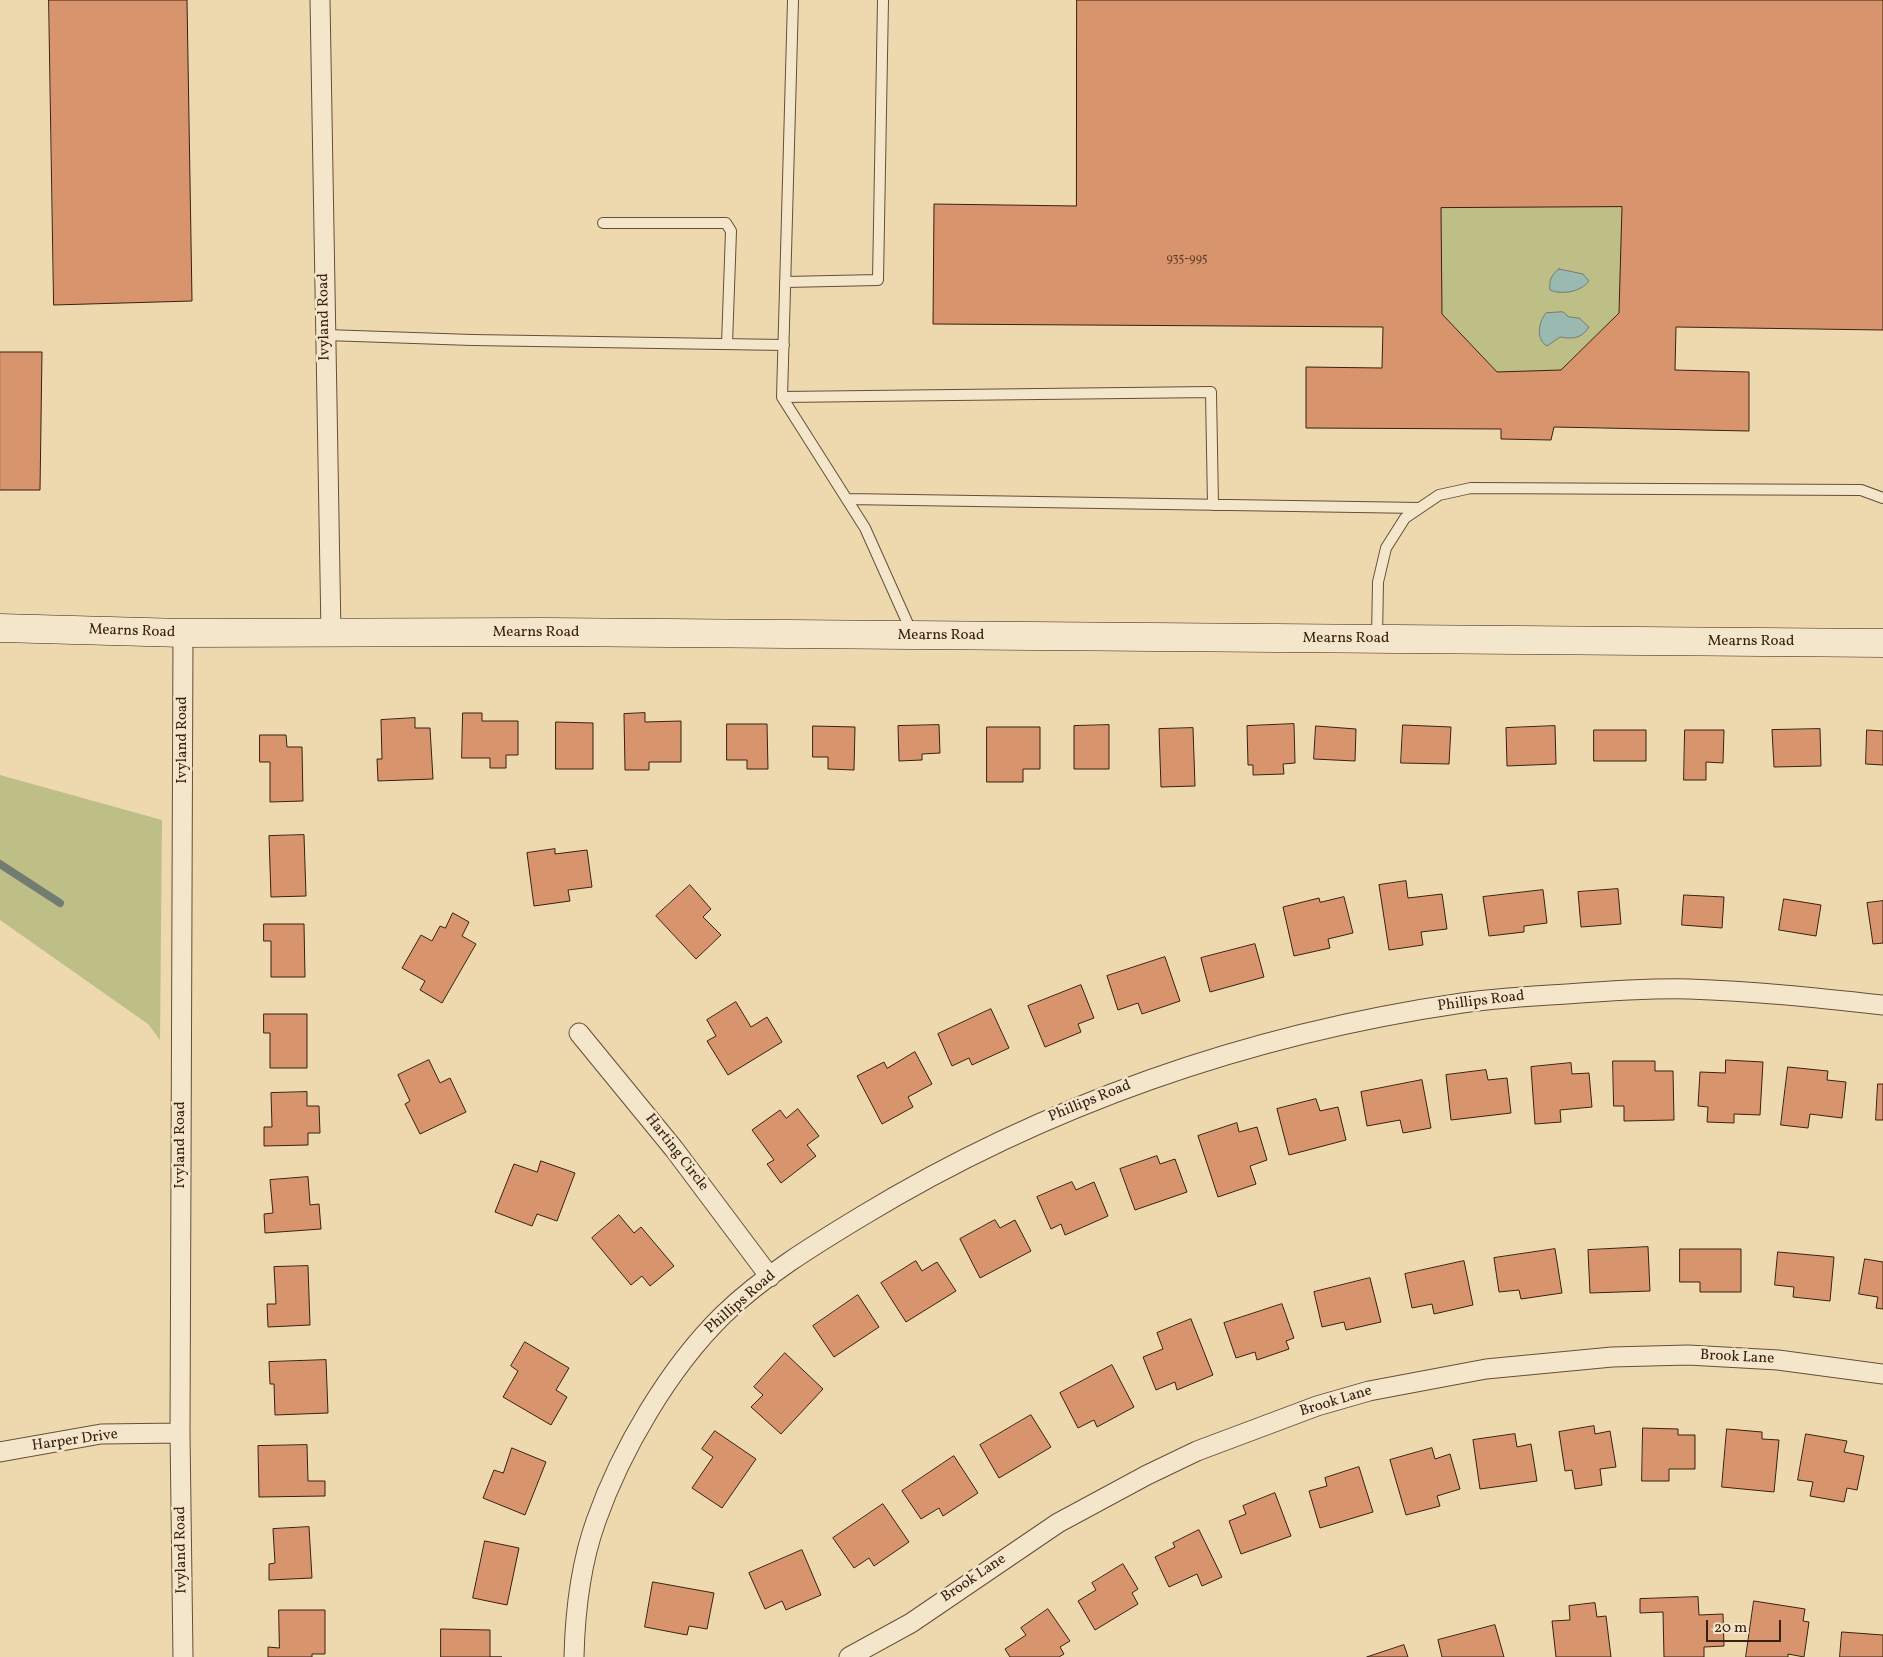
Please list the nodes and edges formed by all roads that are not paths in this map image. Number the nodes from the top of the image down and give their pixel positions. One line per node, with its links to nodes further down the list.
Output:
1 (320, 0): 6 (street, Ivyland Road)
2 (793, 0): 5 (lane)
3 (883, 0): 5 (lane)
4 (603, 223): 7 (lane)
5 (785, 282): 8 (lane)
6 (326, 335): 7 (lane); 16 (street, Ivyland Road)
7 (727, 344): 8 (lane)
8 (784, 345): 9 (lane)
9 (782, 397): 11 (lane); 12 (lane)
10 (1883, 498): 13 (lane)
11 (847, 499): 12 (lane); 17 (lane)
12 (1213, 505): 13 (lane)
13 (1420, 508): 18 (lane)
14 (0, 628): 15 (street, Mearns Road)
15 (183, 633): 16 (street, Mearns Road); 24 (street, Ivyland Road)
16 (331, 633): 17 (street, Mearns Road)
17 (914, 636): 18 (street, Mearns Road)
18 (1377, 639): 19 (street, Mearns Road)
19 (1883, 643)
20 (1883, 1005): 22 (street, Phillips Road)
21 (579, 1032): 22 (street, Harting Circle)
22 (770, 1276): 27 (street, Phillips Road)
23 (1883, 1374): 28 (street, Brook Lane)
24 (180, 1433): 25 (street, Harper Drive); 26 (street, Ivyland Road)
25 (0, 1452)
26 (183, 1657)
27 (574, 1657)
28 (849, 1657)

